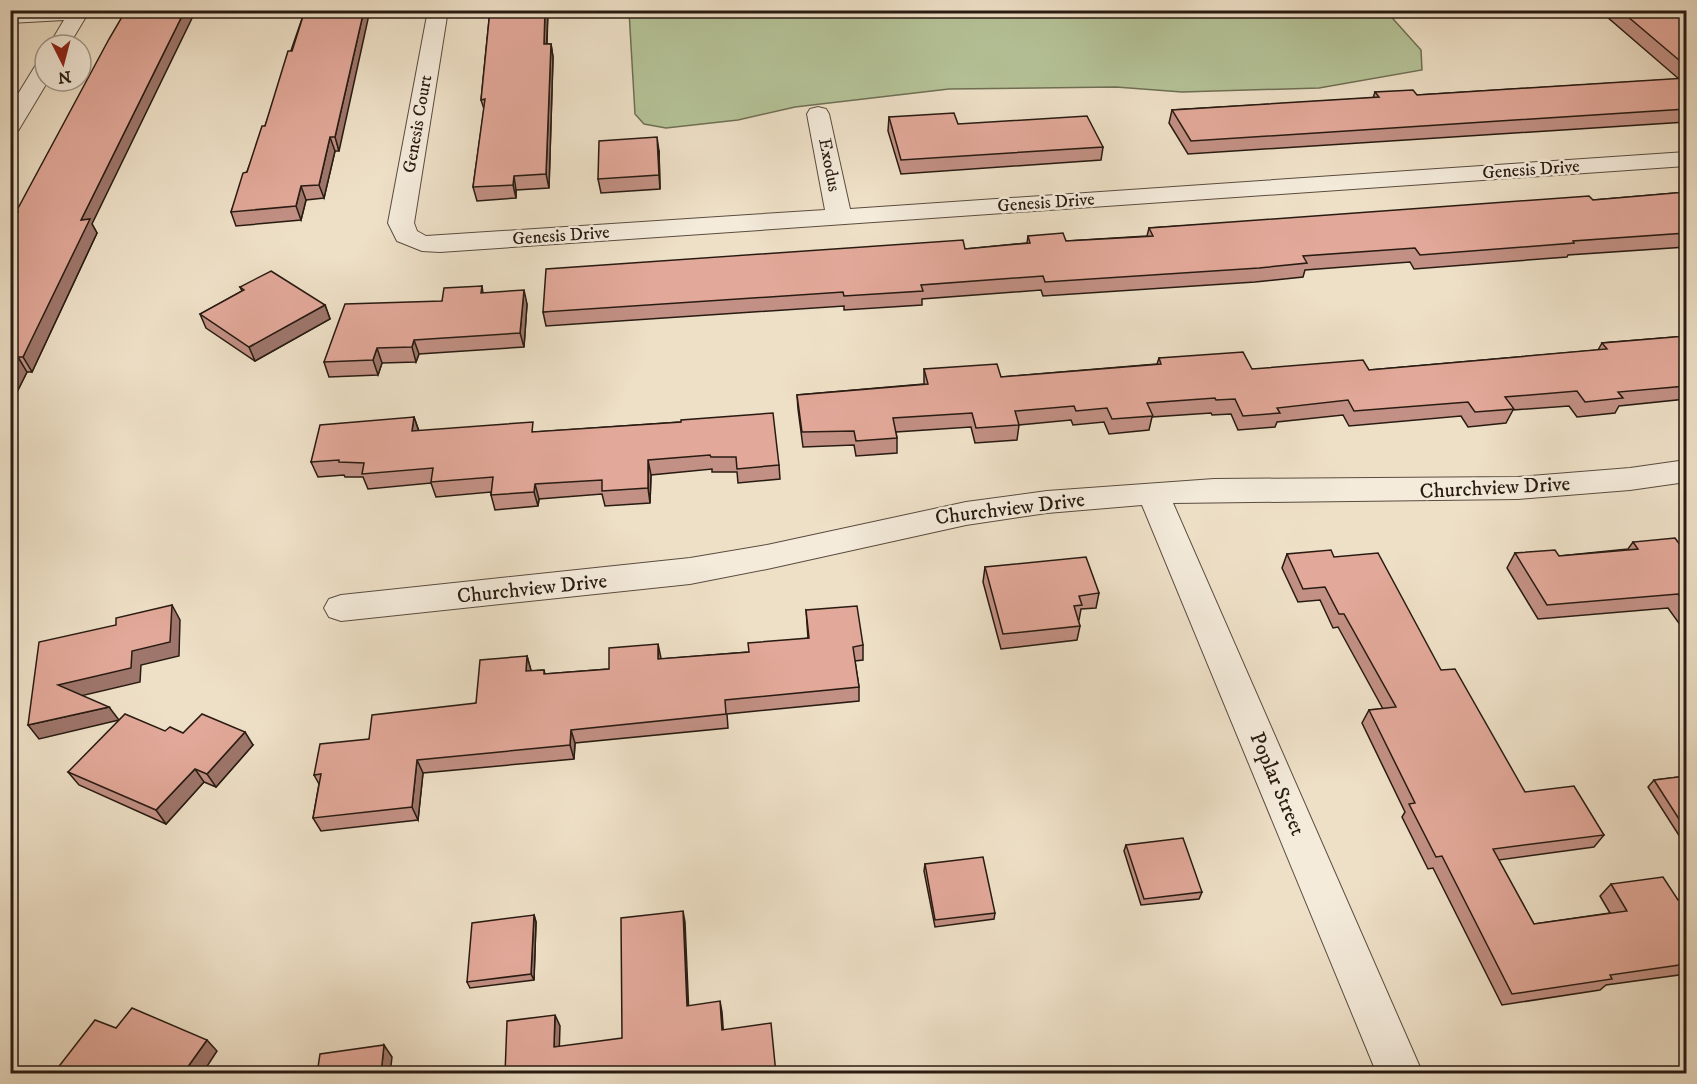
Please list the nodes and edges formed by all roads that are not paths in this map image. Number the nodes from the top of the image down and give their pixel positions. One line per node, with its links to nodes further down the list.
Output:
1 (438, 10): 10 (street, Genesis Court)
2 (79, 12): 3 (street); 4 (street)
3 (10, 17)
4 (66, 33)
5 (33, 88): 7 (street)
6 (818, 114): 9 (street, Exodus)
7 (10, 126)
8 (1686, 159): 9 (street, Genesis Drive)
9 (839, 217): 10 (street, Genesis Drive)
10 (406, 236)
11 (1686, 471): 12 (street, Churchview Drive)
12 (1153, 494): 13 (street, Churchview Drive); 14 (street, Poplar Street)
13 (341, 608)
14 (1401, 1074)

